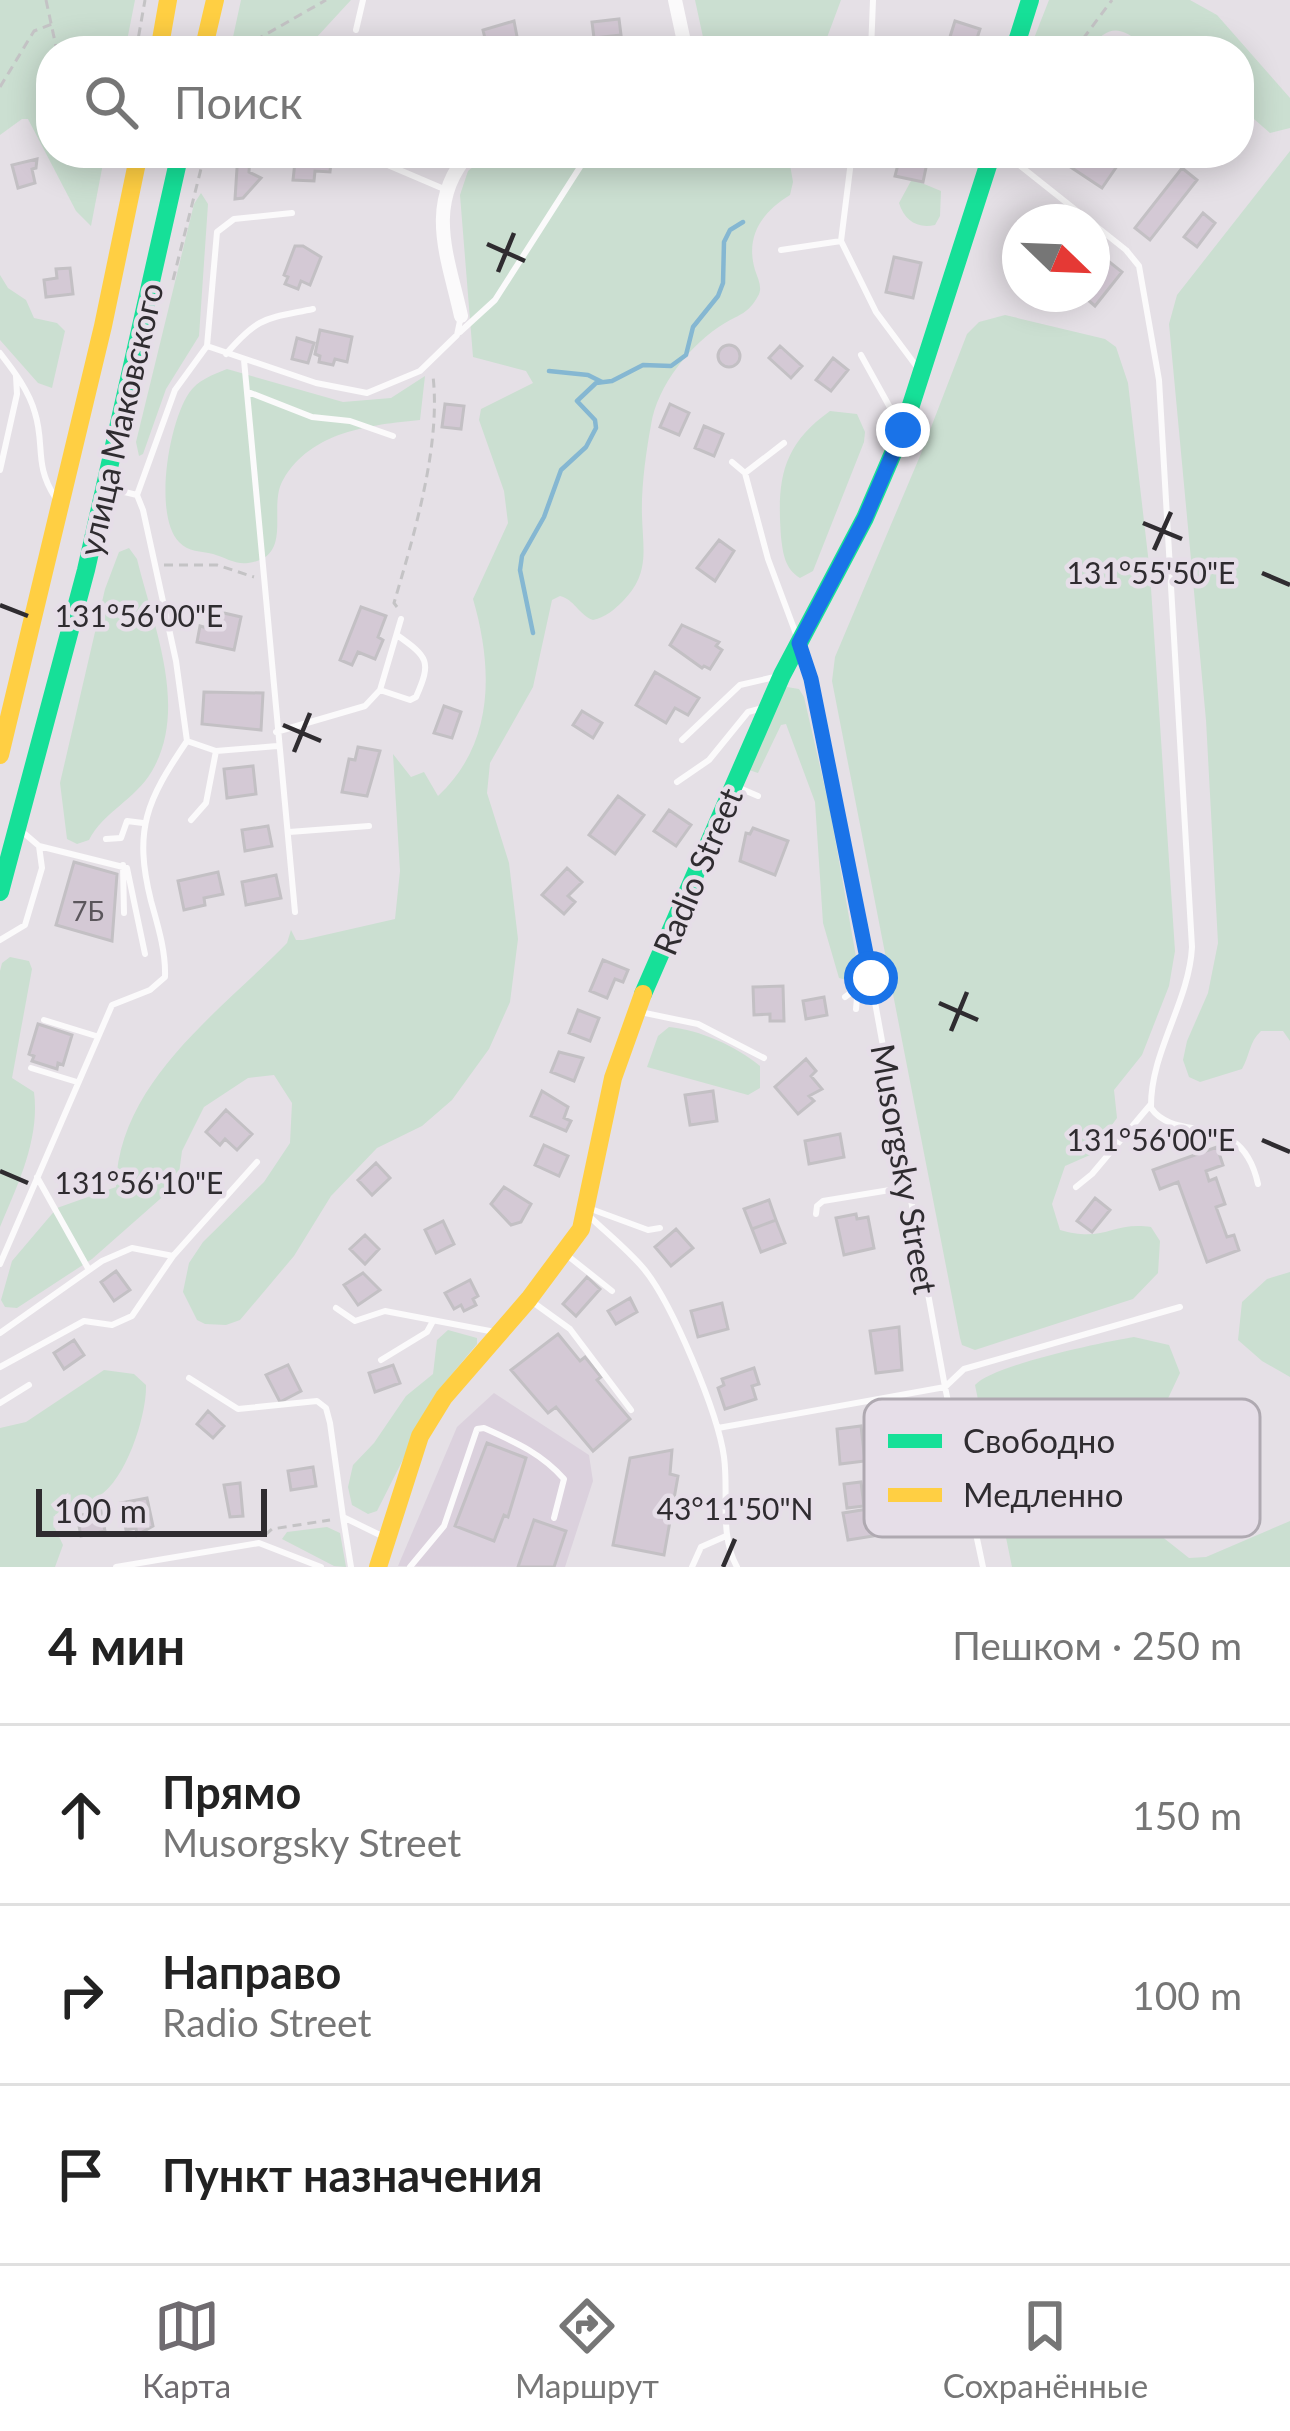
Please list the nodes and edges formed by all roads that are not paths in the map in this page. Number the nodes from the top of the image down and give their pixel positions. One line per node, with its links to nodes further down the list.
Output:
1 (168, 0): 8 (main road)
2 (215, 0): 9 (main road)
3 (363, 0): 7 (lane)
4 (675, 0): 10 (street)
5 (873, 0): 11 (lane)
6 (1030, 0): 12 (main road)
7 (356, 30)
8 (162, 36)
9 (207, 36)
10 (683, 36)
11 (872, 36)
12 (1019, 36)
13 (136, 168): 44 (main road, улица Маковского)
14 (177, 168): 42 (main road, улица Маковского)
15 (395, 168): 21 (lane)
16 (459, 168): 21 (street)
17 (579, 168): 27 (lane)
18 (850, 168): 23 (lane)
19 (987, 168): 34 (main road, Radio Street)
20 (1023, 168): 83 (lane)
21 (444, 189): 26 (street)
22 (292, 213): 28 (lane)
23 (841, 241): 24 (lane); 34 (lane)
24 (781, 250)
25 (314, 309): 30 (lane)
26 (461, 316): 27 (lane)
27 (457, 335): 32 (lane)
28 (207, 346): 30 (lane); 43 (lane)
29 (0, 353): 33 (lane)
30 (226, 354): 32 (lane)
31 (861, 356): 36 (lane)
32 (244, 360): 35 (lane)
33 (16, 373): 40 (lane); 44 (lane)
34 (923, 374): 36 (main road, Radio Street)
35 (248, 392): 37 (lane); 51 (lane)
36 (903, 430): 47 (main road, Radio Street)
37 (393, 436)
38 (784, 442): 41 (lane)
39 (732, 462): 41 (lane)
40 (0, 470)
41 (745, 473): 47 (lane, Musorgsky Street)
42 (105, 487): 43 (lane); 63 (main road, улица Маковского)
43 (136, 495): 53 (lane)
44 (61, 507): 56 (main road, улица Маковского)
45 (401, 619): 46 (lane)
46 (397, 635): 49 (lane); 49 (lane)
47 (799, 643): 48 (main road, Radio Street); 73 (lane, Musorgsky Street)
48 (782, 675): 50 (main road, Radio Street); 52 (lane)
49 (380, 690): 51 (lane)
50 (769, 706): 57 (lane); 58 (main road, Radio Street)
51 (277, 732): 54 (lane)
52 (682, 740)
53 (187, 741): 55 (lane); 61 (lane)
54 (278, 746): 55 (lane); 64 (lane)
55 (216, 751): 60 (lane)
56 (0, 754)
57 (677, 782)
58 (734, 785): 59 (lane); 76 (main road, Radio Street)
59 (758, 796)
60 (191, 820)
61 (143, 823): 65 (lane); 79 (lane)
62 (369, 826): 64 (lane)
63 (17, 828): 66 (lane); 68 (main road, улица Маковского)
64 (289, 832): 69 (lane)
65 (106, 839)
66 (39, 846): 67 (lane); 71 (lane)
67 (122, 865): 70 (lane); 72 (lane)
68 (0, 892)
69 (295, 912)
70 (124, 913)
71 (0, 940)
72 (145, 954)
73 (871, 978): 74 (lane); 87 (lane, Musorgsky Street)
74 (858, 987): 75 (lane); 77 (lane)
75 (844, 997)
76 (636, 1010): 80 (lane); 89 (main road, Radio Street)
77 (856, 1010)
78 (44, 1020): 79 (lane)
79 (96, 1036): 82 (lane)
80 (764, 1058)
81 (32, 1068): 82 (lane)
82 (76, 1082): 85 (lane)
83 (1151, 1104): 86 (lane); 88 (lane)
84 (256, 1162): 93 (lane)
85 (38, 1177): 94 (lane); 95 (lane)
86 (1258, 1184)
87 (908, 1186): 90 (lane); 107 (lane, Musorgsky Street)
88 (1076, 1187)
89 (587, 1211): 91 (lane); 92 (main road, Radio Street); 113 (lane)
90 (816, 1214)
91 (660, 1228)
92 (565, 1254): 96 (lane); 97 (main road, Radio Street)
93 (173, 1256): 95 (lane); 104 (lane)
94 (0, 1264)
95 (88, 1270): 101 (lane)
96 (612, 1291)
97 (529, 1299): 102 (main road, Radio Street); 112 (lane)
98 (1180, 1307): 107 (lane)
99 (336, 1308): 100 (lane)
100 (434, 1321): 102 (lane); 103 (lane)
101 (0, 1333)
102 (498, 1334): 118 (main road, Radio Street)
103 (381, 1360)
104 (0, 1367)
105 (190, 1378): 114 (lane)
106 (29, 1385): 111 (lane)
107 (945, 1387): 108 (lane); 109 (lane, Musorgsky Street)
108 (879, 1399)
109 (948, 1399)
110 (864, 1402): 113 (lane)
111 (0, 1403)
112 (631, 1410)
113 (718, 1428): 116 (lane)
114 (344, 1518): 118 (lane); 121 (lane)
115 (554, 1518): 123 (lane)
116 (727, 1536): 124 (lane); 125 (lane)
117 (977, 1537): 126 (lane, Musorgsky Street)
118 (386, 1538): 122 (main road, Radio Street)
119 (116, 1567): 120 (lane)
120 (321, 1567)
121 (351, 1567)
122 (378, 1567)
123 (410, 1567)
124 (692, 1567)
125 (737, 1567)
126 (983, 1567)

